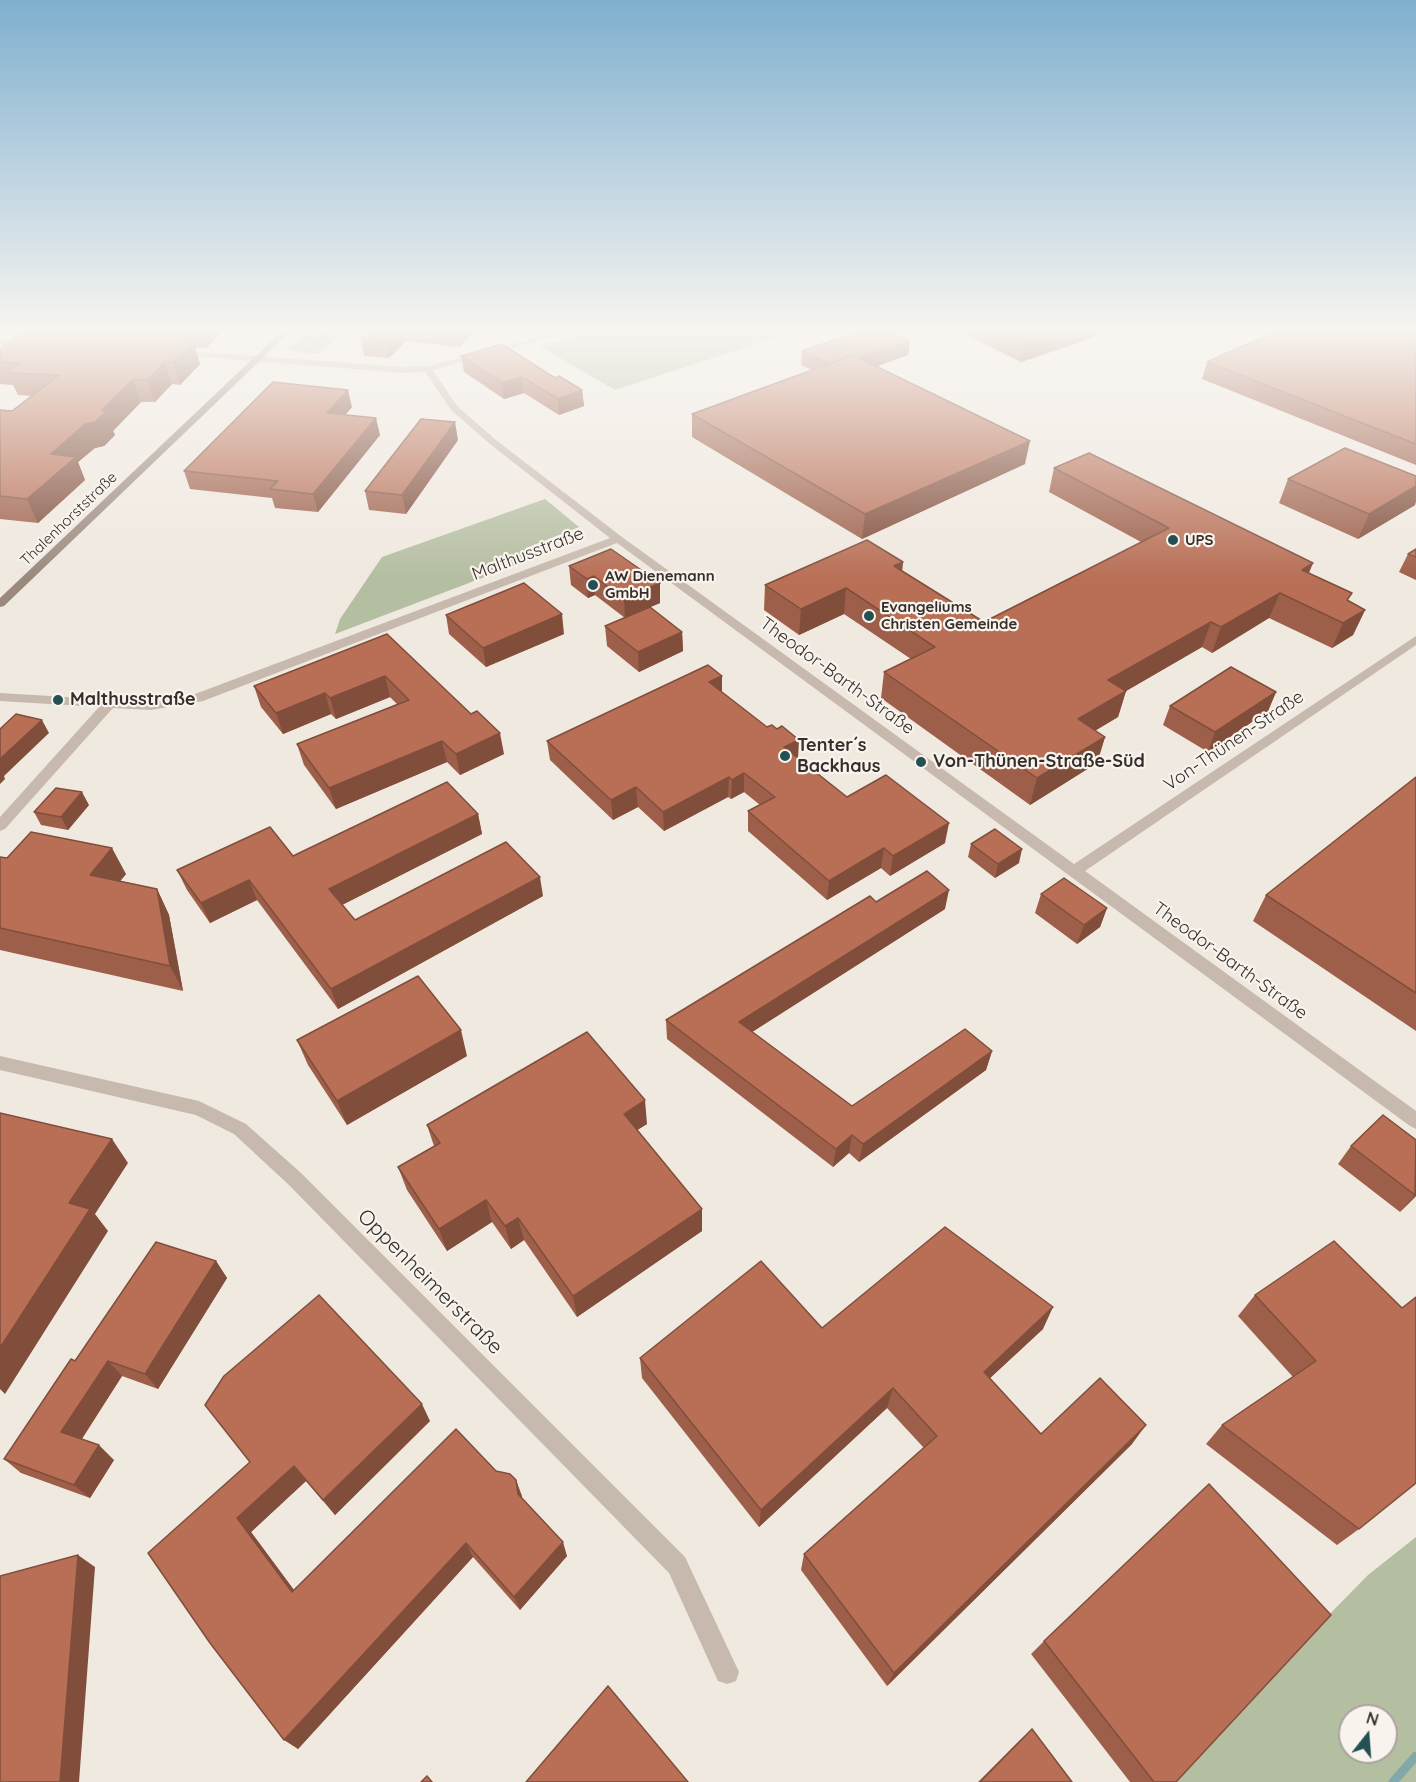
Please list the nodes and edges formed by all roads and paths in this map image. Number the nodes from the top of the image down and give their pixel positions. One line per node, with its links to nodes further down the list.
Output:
1 (202, 413): 4 (main road, Thalenhorststraße)
2 (460, 413): 3 (street, Theodor-Barth-Straße)
3 (618, 539): 7 (street, Malthusstraße); 9 (street, Theodor-Barth-Straße)
4 (0, 604)
5 (1416, 640): 9 (street, Von-Thünen-Straße)
6 (0, 697): 7 (street, Malthusstraße)
7 (109, 704): 8 (street)
8 (0, 826)
9 (1073, 872): 11 (street, Theodor-Barth-Straße)
10 (0, 1063): 12 (street, Oppenheimerstraße)
11 (1416, 1121)
12 (727, 1672)

